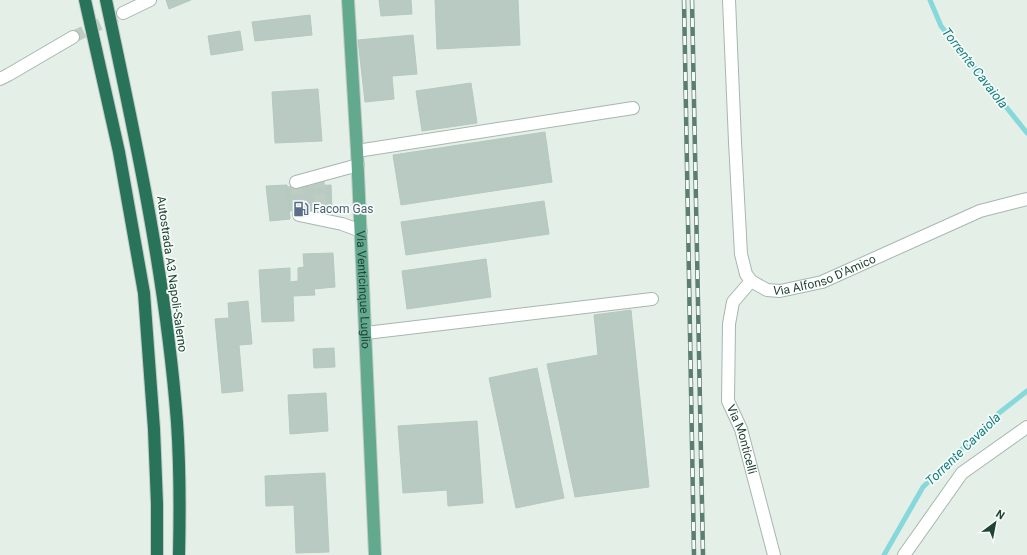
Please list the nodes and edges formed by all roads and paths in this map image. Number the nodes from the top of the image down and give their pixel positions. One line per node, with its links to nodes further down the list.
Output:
1 (85, 0): 20 (highway)
2 (106, 0): 21 (highway, Autostrada A3 Napoli-Salerno)
3 (150, 0): 6 (street)
4 (348, 0): 10 (main road, Via Venticinque Luglio)
5 (729, 0): 16 (street)
6 (123, 13)
7 (73, 37): 8 (street)
8 (0, 78)
9 (633, 108): 10 (street)
10 (357, 151): 11 (main road, Via Venticinque Luglio)
11 (358, 165): 12 (street); 15 (main road, Via Venticinque Luglio)
12 (296, 182)
13 (1027, 199): 16 (street, Via Alfonso D'Amico)
14 (299, 216): 15 (street)
15 (361, 230): 18 (main road, Via Venticinque Luglio)
16 (750, 280): 23 (street, Via Monticelli)
17 (652, 299): 18 (street)
18 (366, 333): 22 (main road, Via Venticinque Luglio)
19 (1027, 427): 24 (street)
20 (157, 555)
21 (179, 555)
22 (375, 555)
23 (774, 555)
24 (904, 555)

